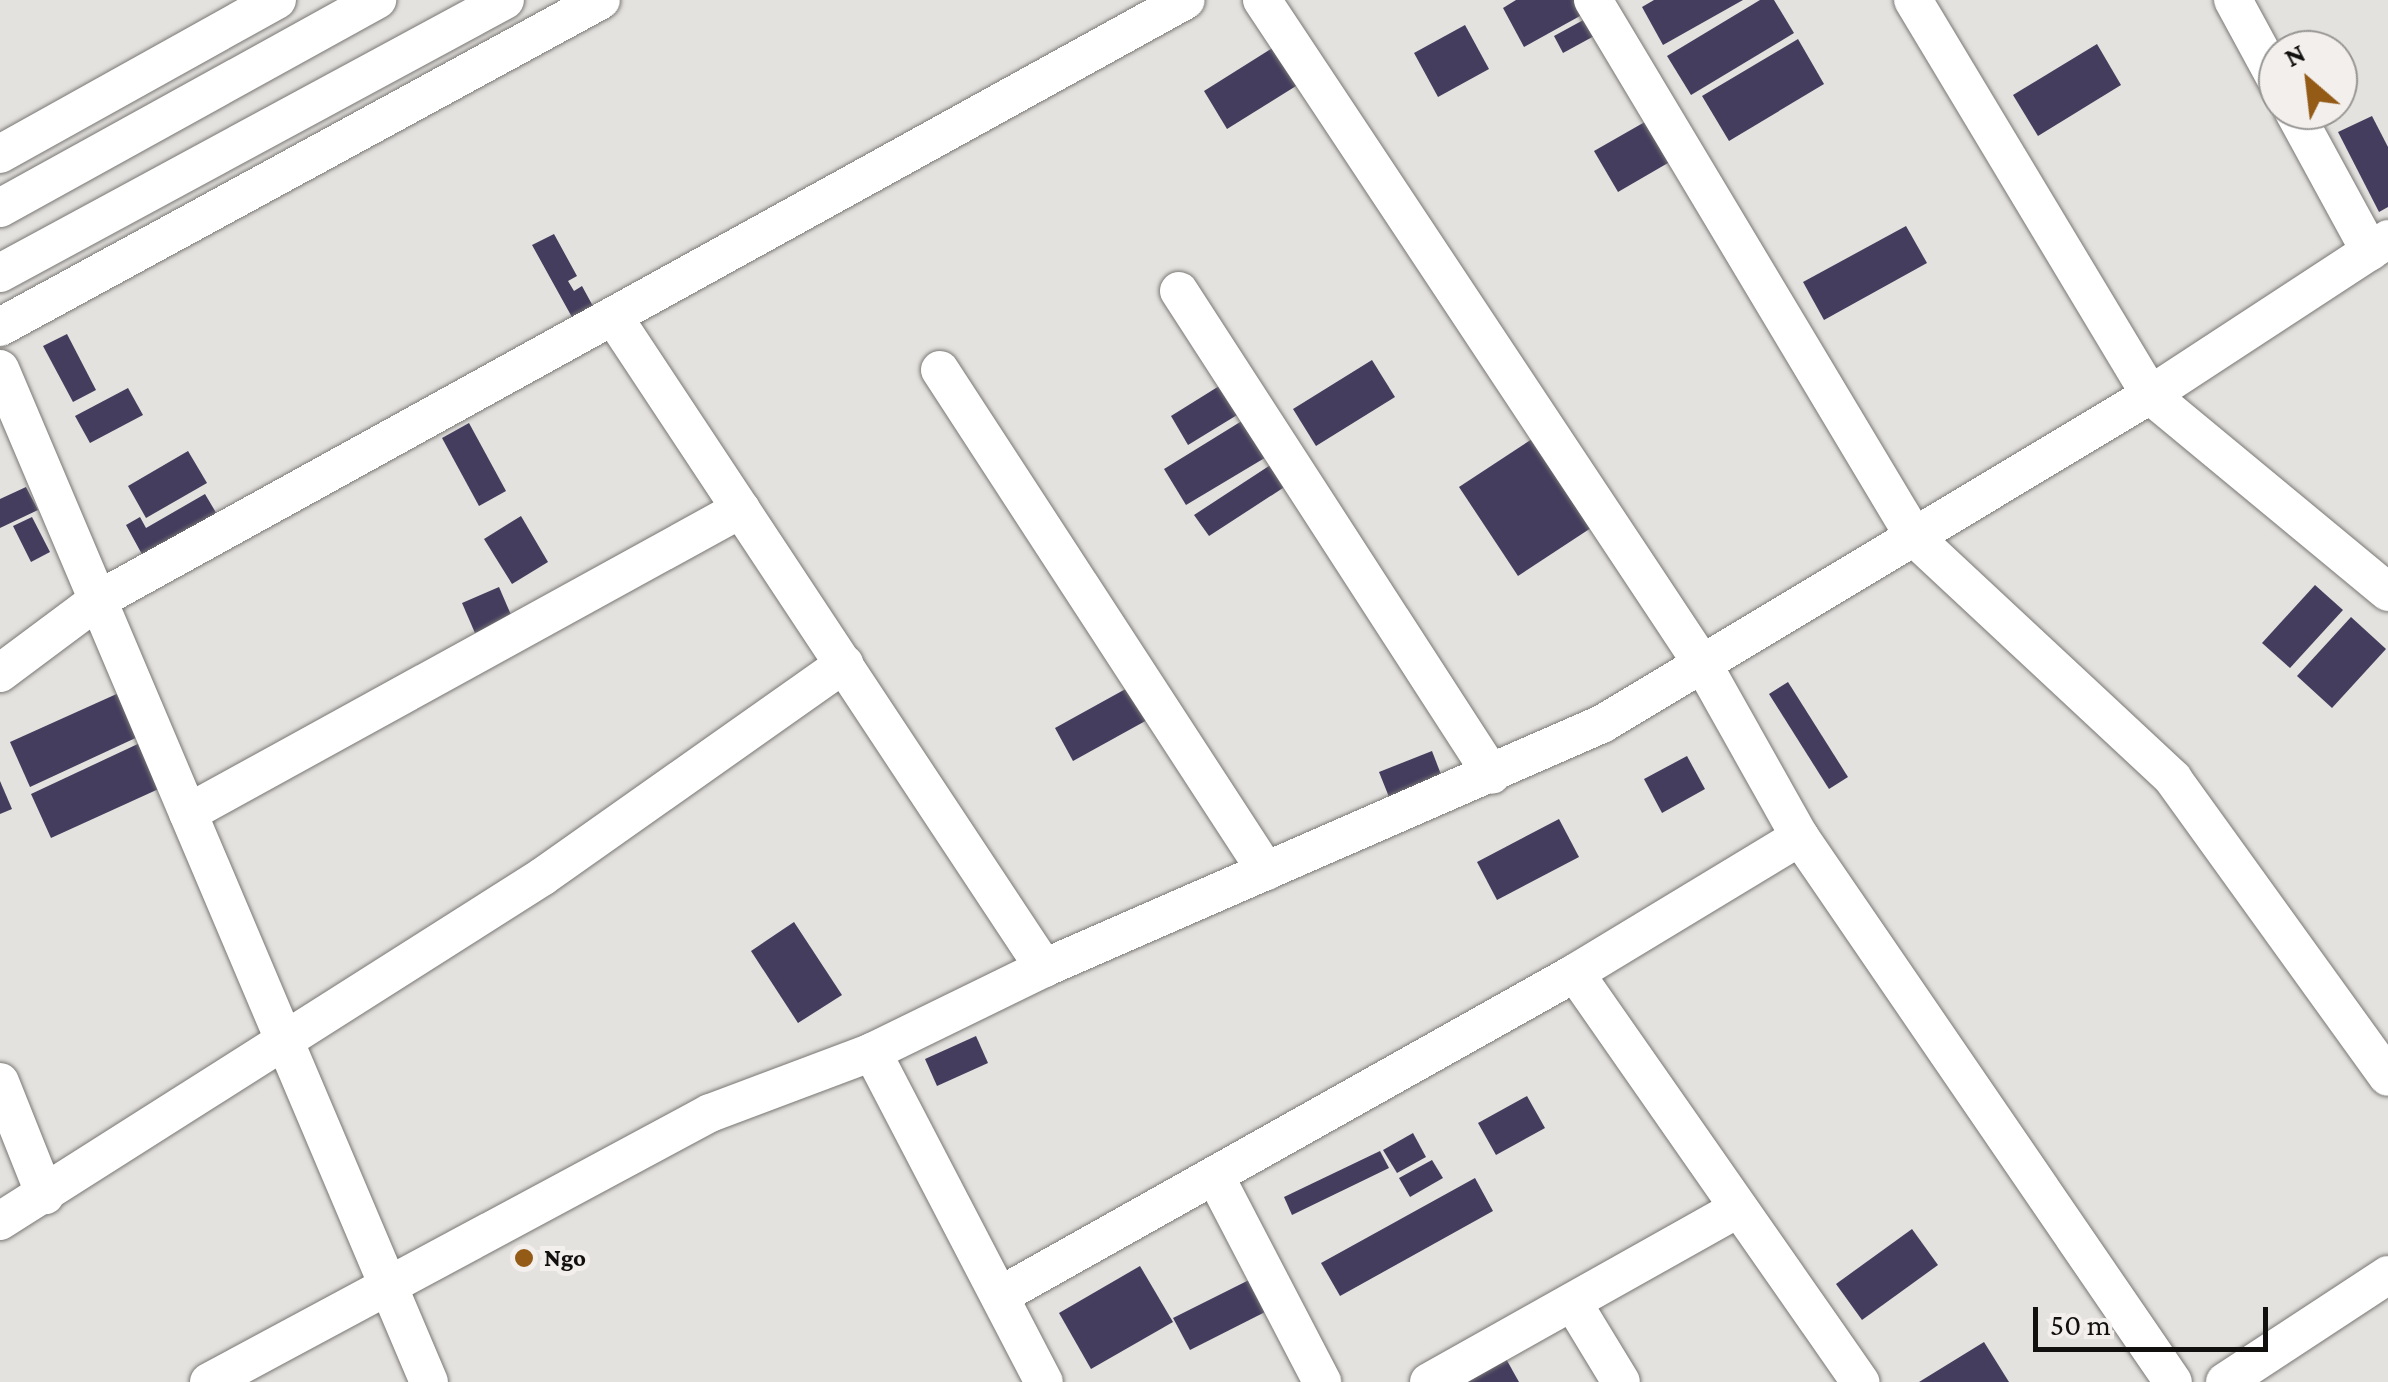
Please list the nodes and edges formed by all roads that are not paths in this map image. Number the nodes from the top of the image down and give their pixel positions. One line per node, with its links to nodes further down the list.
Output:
1 (277, 0): 11 (street)
2 (377, 0): 12 (street)
3 (505, 0): 17 (street)
4 (601, 0): 20 (street)
5 (1186, 0): 19 (street)
6 (1262, 0): 30 (street)
7 (1593, 0): 25 (street)
8 (1913, 0): 23 (street)
9 (2233, 0): 10 (street)
10 (2258, 46)
11 (178, 50): 12 (street); 14 (street)
12 (202, 96): 15 (street)
13 (2306, 130): 16 (street)
14 (0, 154)
15 (0, 208)
16 (2379, 245): 23 (street)
17 (0, 273)
18 (1179, 291): 32 (street)
19 (612, 316): 24 (street); 28 (street)
20 (0, 327)
21 (0, 369): 28 (street)
22 (940, 370): 35 (street)
23 (2150, 395): 25 (street); 26 (street)
24 (741, 508): 29 (street); 33 (street)
25 (1915, 538): 30 (street); 40 (street)
26 (2375, 555): 27 (street)
27 (2388, 592)
28 (98, 600): 31 (street); 33 (street)
29 (844, 664): 36 (street); 38 (street)
30 (1705, 668): 32 (street); 34 (street)
31 (0, 674)
32 (1492, 774): 35 (street)
33 (188, 813): 38 (street)
34 (1800, 838): 37 (street); 57 (street)
35 (1266, 871): 36 (street)
36 (1044, 968): 39 (street)
37 (1575, 974): 42 (street); 44 (street)
38 (284, 1044): 43 (street); 47 (street)
39 (872, 1052): 47 (street); 48 (street)
40 (2388, 1077)
41 (0, 1082): 43 (street)
42 (1216, 1178): 48 (street); 53 (street)
43 (45, 1195): 45 (street)
44 (1735, 1210): 49 (street); 56 (street)
45 (0, 1221)
46 (2388, 1274): 58 (street)
47 (384, 1283): 50 (street); 51 (street)
48 (1002, 1296): 52 (street)
49 (1573, 1303): 54 (street); 55 (street)
50 (209, 1382)
51 (429, 1382)
52 (1044, 1382)
53 (1322, 1382)
54 (1429, 1382)
55 (1621, 1382)
56 (1860, 1382)
57 (2173, 1382)
58 (2225, 1382)

